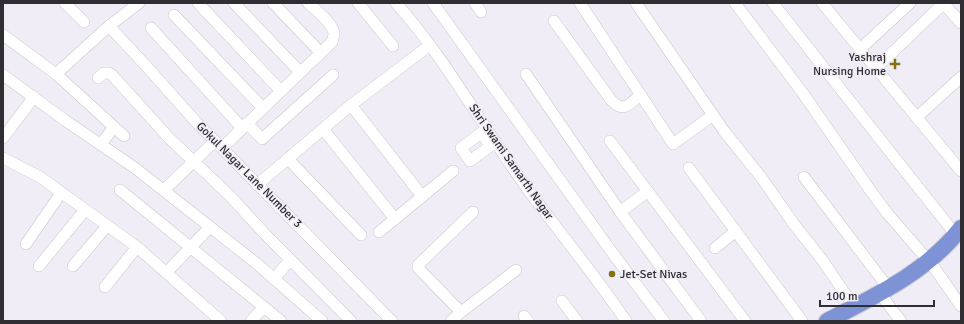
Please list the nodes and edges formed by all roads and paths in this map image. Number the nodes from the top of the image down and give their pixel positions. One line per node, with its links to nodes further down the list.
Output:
1 (139, 3): 17 (street)
2 (198, 3): 37 (street)
3 (234, 3): 30 (street)
4 (274, 3): 28 (street)
5 (308, 3): 28 (street)
6 (358, 3): 26 (street)
7 (396, 3): 25 (street, Shri Swami Samarth Nagar)
8 (433, 3): 102 (street)
9 (580, 3): 38 (street)
10 (636, 3): 42 (street)
11 (736, 3): 80 (street)
12 (773, 3): 73 (street)
13 (822, 3): 27 (street)
14 (910, 3): 27 (street)
15 (943, 3): 21 (street); 29 (street)
16 (68, 4): 20 (street)
17 (123, 8): 22 (street)
18 (174, 15): 41 (street)
19 (554, 21): 38 (street)
20 (84, 22)
21 (961, 23)
22 (109, 26): 31 (street); 51 (street, Gokul Nagar Lane Number 3)
23 (152, 28): 44 (street)
24 (3, 36): 31 (street)
25 (430, 45): 40 (street); 101 (street, Shri Swami Samarth Nagar)
26 (393, 46)
27 (860, 49): 29 (street)
28 (320, 52): 30 (street)
29 (876, 68): 43 (street)
30 (300, 72): 37 (street)
31 (56, 74): 45 (street)
32 (526, 74): 67 (street)
33 (333, 75): 44 (street)
34 (3, 76): 39 (street)
35 (961, 77): 43 (street)
36 (98, 78): 54 (street)
37 (281, 91): 41 (street)
38 (640, 95): 42 (street)
39 (34, 97): 48 (street); 50 (street)
40 (351, 105): 46 (street); 64 (street)
41 (263, 108): 44 (street)
42 (713, 116): 91 (street)
43 (916, 117): 57 (street)
44 (244, 126): 51 (street)
45 (114, 127): 47 (street); 50 (street)
46 (323, 129): 53 (street); 68 (street)
47 (124, 136)
48 (3, 138)
49 (610, 141): 62 (street)
50 (101, 144): 61 (street)
51 (218, 145): 54 (street); 59 (street, Gokul Nagar Lane Number 3)
52 (3, 158): 63 (street)
53 (288, 159): 59 (street); 74 (street)
54 (193, 161): 61 (street); 79 (street)
55 (689, 168): 71 (street)
56 (453, 170): 64 (street)
57 (961, 171)
58 (804, 177): 87 (street)
59 (257, 185): 98 (street, Gokul Nagar Lane Number 3)
60 (120, 190): 77 (street)
61 (164, 190): 70 (street)
62 (648, 191): 67 (street); 104 (street)
63 (61, 193): 65 (street); 75 (street)
64 (422, 196): 68 (street)
65 (85, 210): 69 (street); 81 (street)
66 (473, 212): 92 (street)
67 (620, 212): 103 (street)
68 (395, 219): 72 (street)
69 (107, 226): 76 (street); 82 (street)
70 (210, 227): 77 (street); 85 (street)
71 (736, 231): 78 (street); 105 (street)
72 (379, 232)
73 (959, 234): 80 (highway)
74 (361, 235)
75 (26, 244)
76 (137, 247): 84 (street); 86 (street)
77 (191, 248): 84 (street); 90 (street)
78 (715, 248)
79 (290, 260): 85 (street); 97 (street)
80 (931, 264): 87 (highway); 89 (street)
81 (39, 266)
82 (73, 266)
83 (516, 270): 92 (street)
84 (166, 273): 93 (street)
85 (274, 279): 96 (street)
86 (105, 287)
87 (887, 294): 91 (highway); 107 (highway); 108 (street)
88 (562, 301): 100 (street)
89 (961, 306)
90 (264, 307): 94 (street); 95 (street)
91 (854, 307): 106 (highway)
92 (461, 312): 99 (street)
93 (221, 321)
94 (251, 321)
95 (282, 321)
96 (322, 321)
97 (351, 321)
98 (392, 321)
99 (452, 321)
100 (578, 321)
101 (626, 321)
102 (664, 321)
103 (701, 321)
104 (745, 321)
105 (802, 321)
106 (827, 321)
107 (842, 321)
108 (901, 321)

